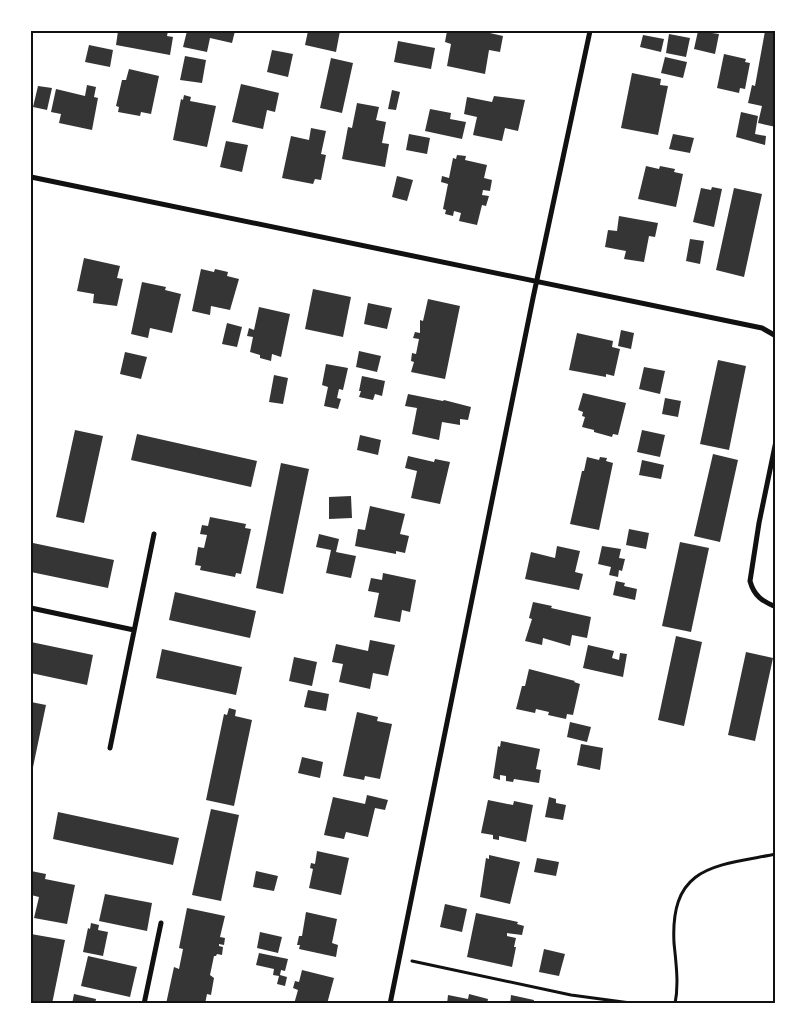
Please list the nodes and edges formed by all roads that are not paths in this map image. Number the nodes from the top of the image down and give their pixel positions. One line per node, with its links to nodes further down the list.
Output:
1 (590, 31): 3 (street)
2 (31, 177): 3 (street)
3 (537, 282): 4 (street); 13 (street)
4 (776, 336)
5 (776, 441): 7 (street)
6 (154, 534): 9 (street)
7 (776, 607)
8 (31, 608): 9 (street)
9 (134, 630): 10 (street)
10 (110, 748)
11 (161, 924): 12 (street)
12 (144, 1004)
13 (390, 1004)

